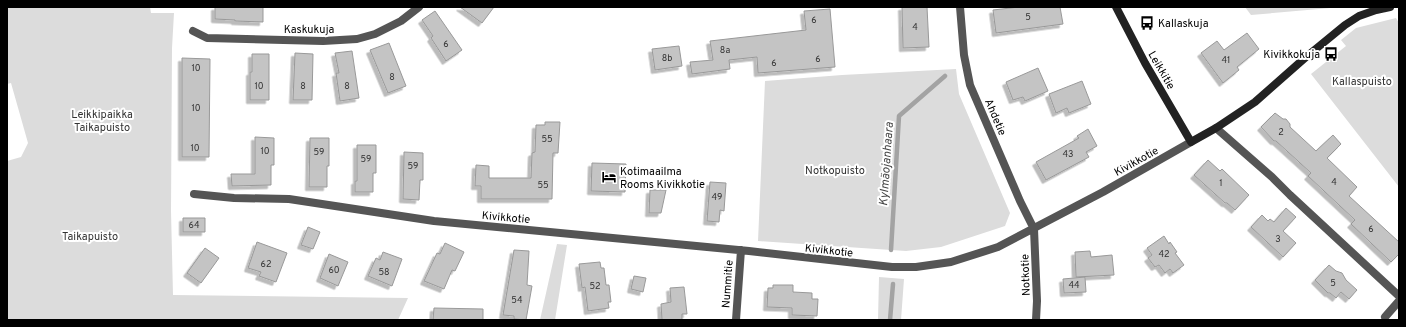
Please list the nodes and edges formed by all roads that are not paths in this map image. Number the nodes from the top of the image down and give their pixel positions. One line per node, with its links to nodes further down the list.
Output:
1 (419, 7): 5 (street, Kaskukuja)
2 (960, 7): 9 (street, Ahdetie)
3 (1116, 7): 7 (street, Leikkitie)
4 (1390, 7): 6 (street, Kivikkotie)
5 (193, 31)
6 (1216, 128): 7 (street, Kivikkotie); 11 (street)
7 (1191, 142): 9 (street, Kivikkotie)
8 (194, 194): 10 (street, Kivikkotie)
9 (1034, 229): 10 (street, Kivikkotie); 15 (street, Notkotie)
10 (741, 250): 14 (street, Nummitie)
11 (1399, 296)
12 (1399, 301): 13 (street)
13 (1385, 317)
14 (736, 320)
15 (1036, 320)

